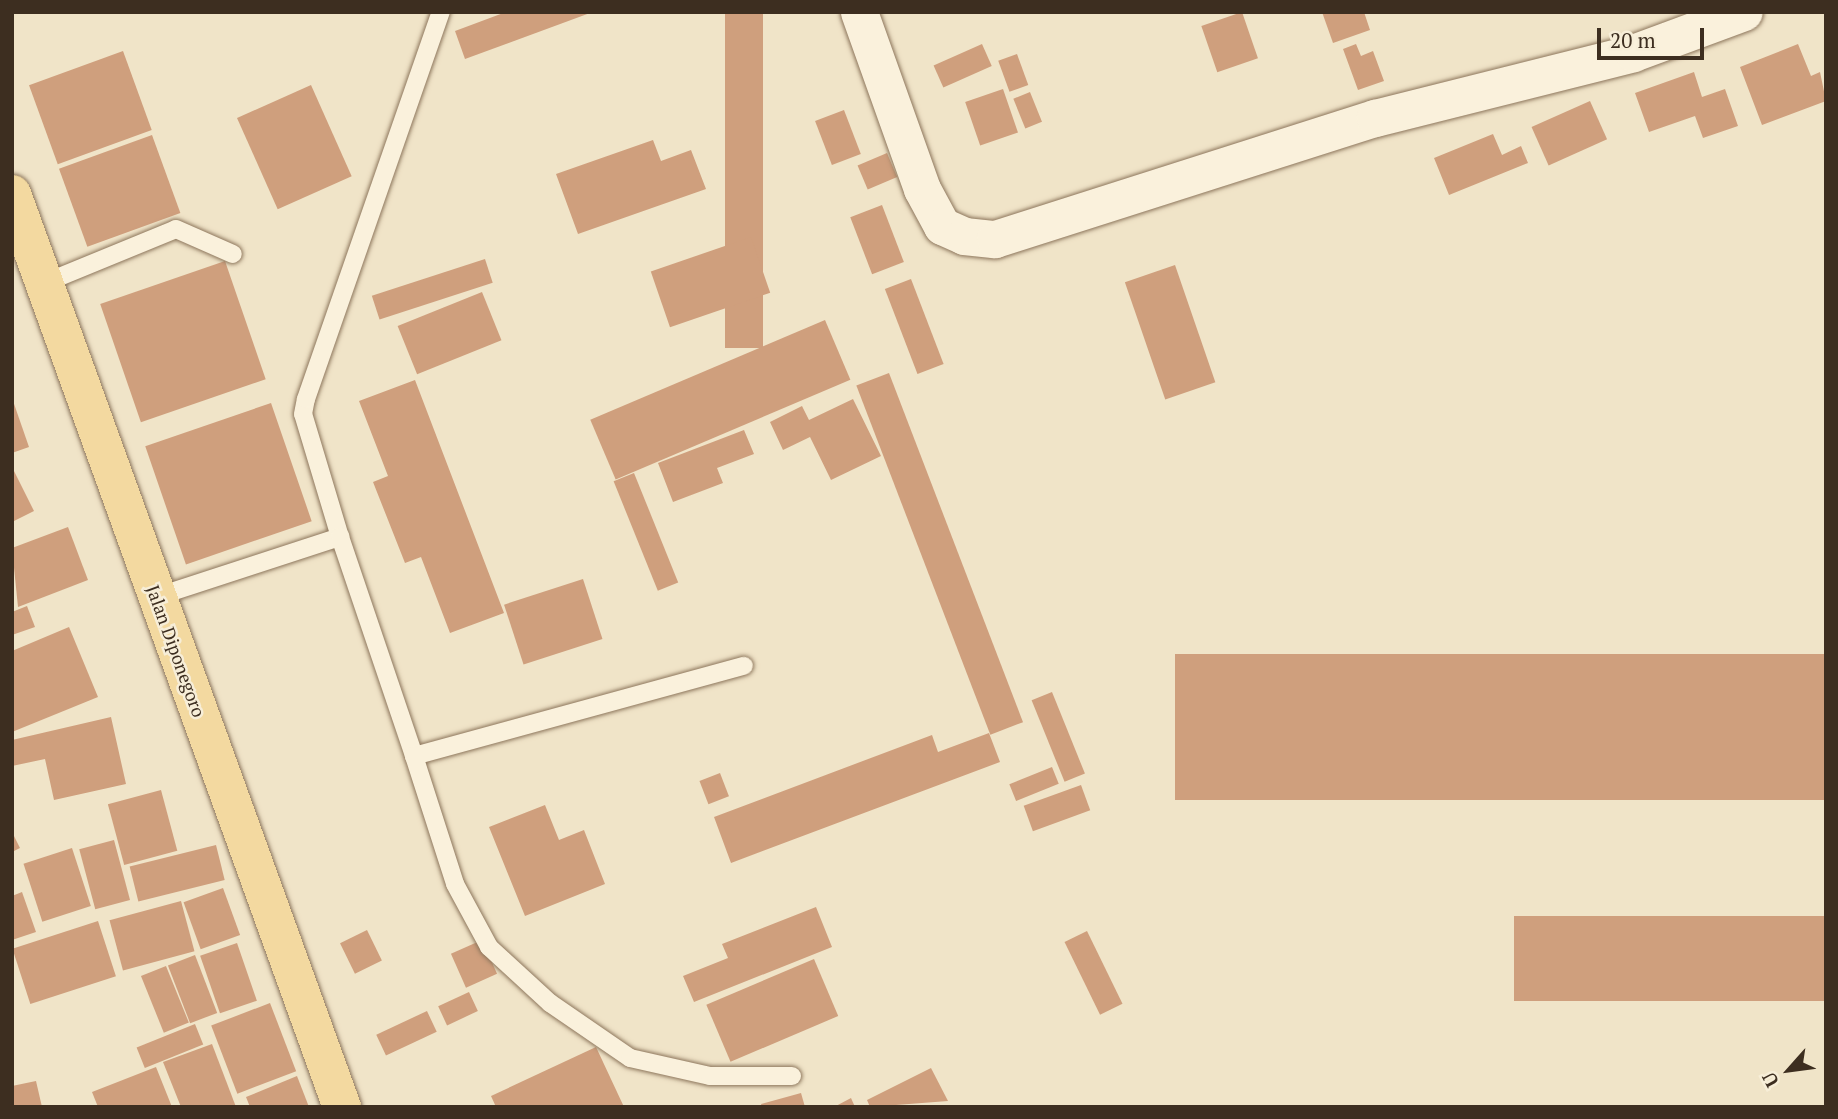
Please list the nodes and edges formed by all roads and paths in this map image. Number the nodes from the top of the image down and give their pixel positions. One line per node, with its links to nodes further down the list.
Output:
1 (442, 12): 7 (lane)
2 (859, 12): 3 (street)
3 (1744, 12)
4 (12, 194): 6 (main road, Jalan Diponegoro)
5 (233, 254): 6 (lane)
6 (47, 282): 8 (main road, Jalan Diponegoro)
7 (340, 537): 8 (lane); 10 (lane)
8 (156, 597): 12 (main road, Jalan Diponegoro)
9 (744, 666): 10 (lane)
10 (414, 756): 11 (lane)
11 (792, 1076)
12 (342, 1107)

